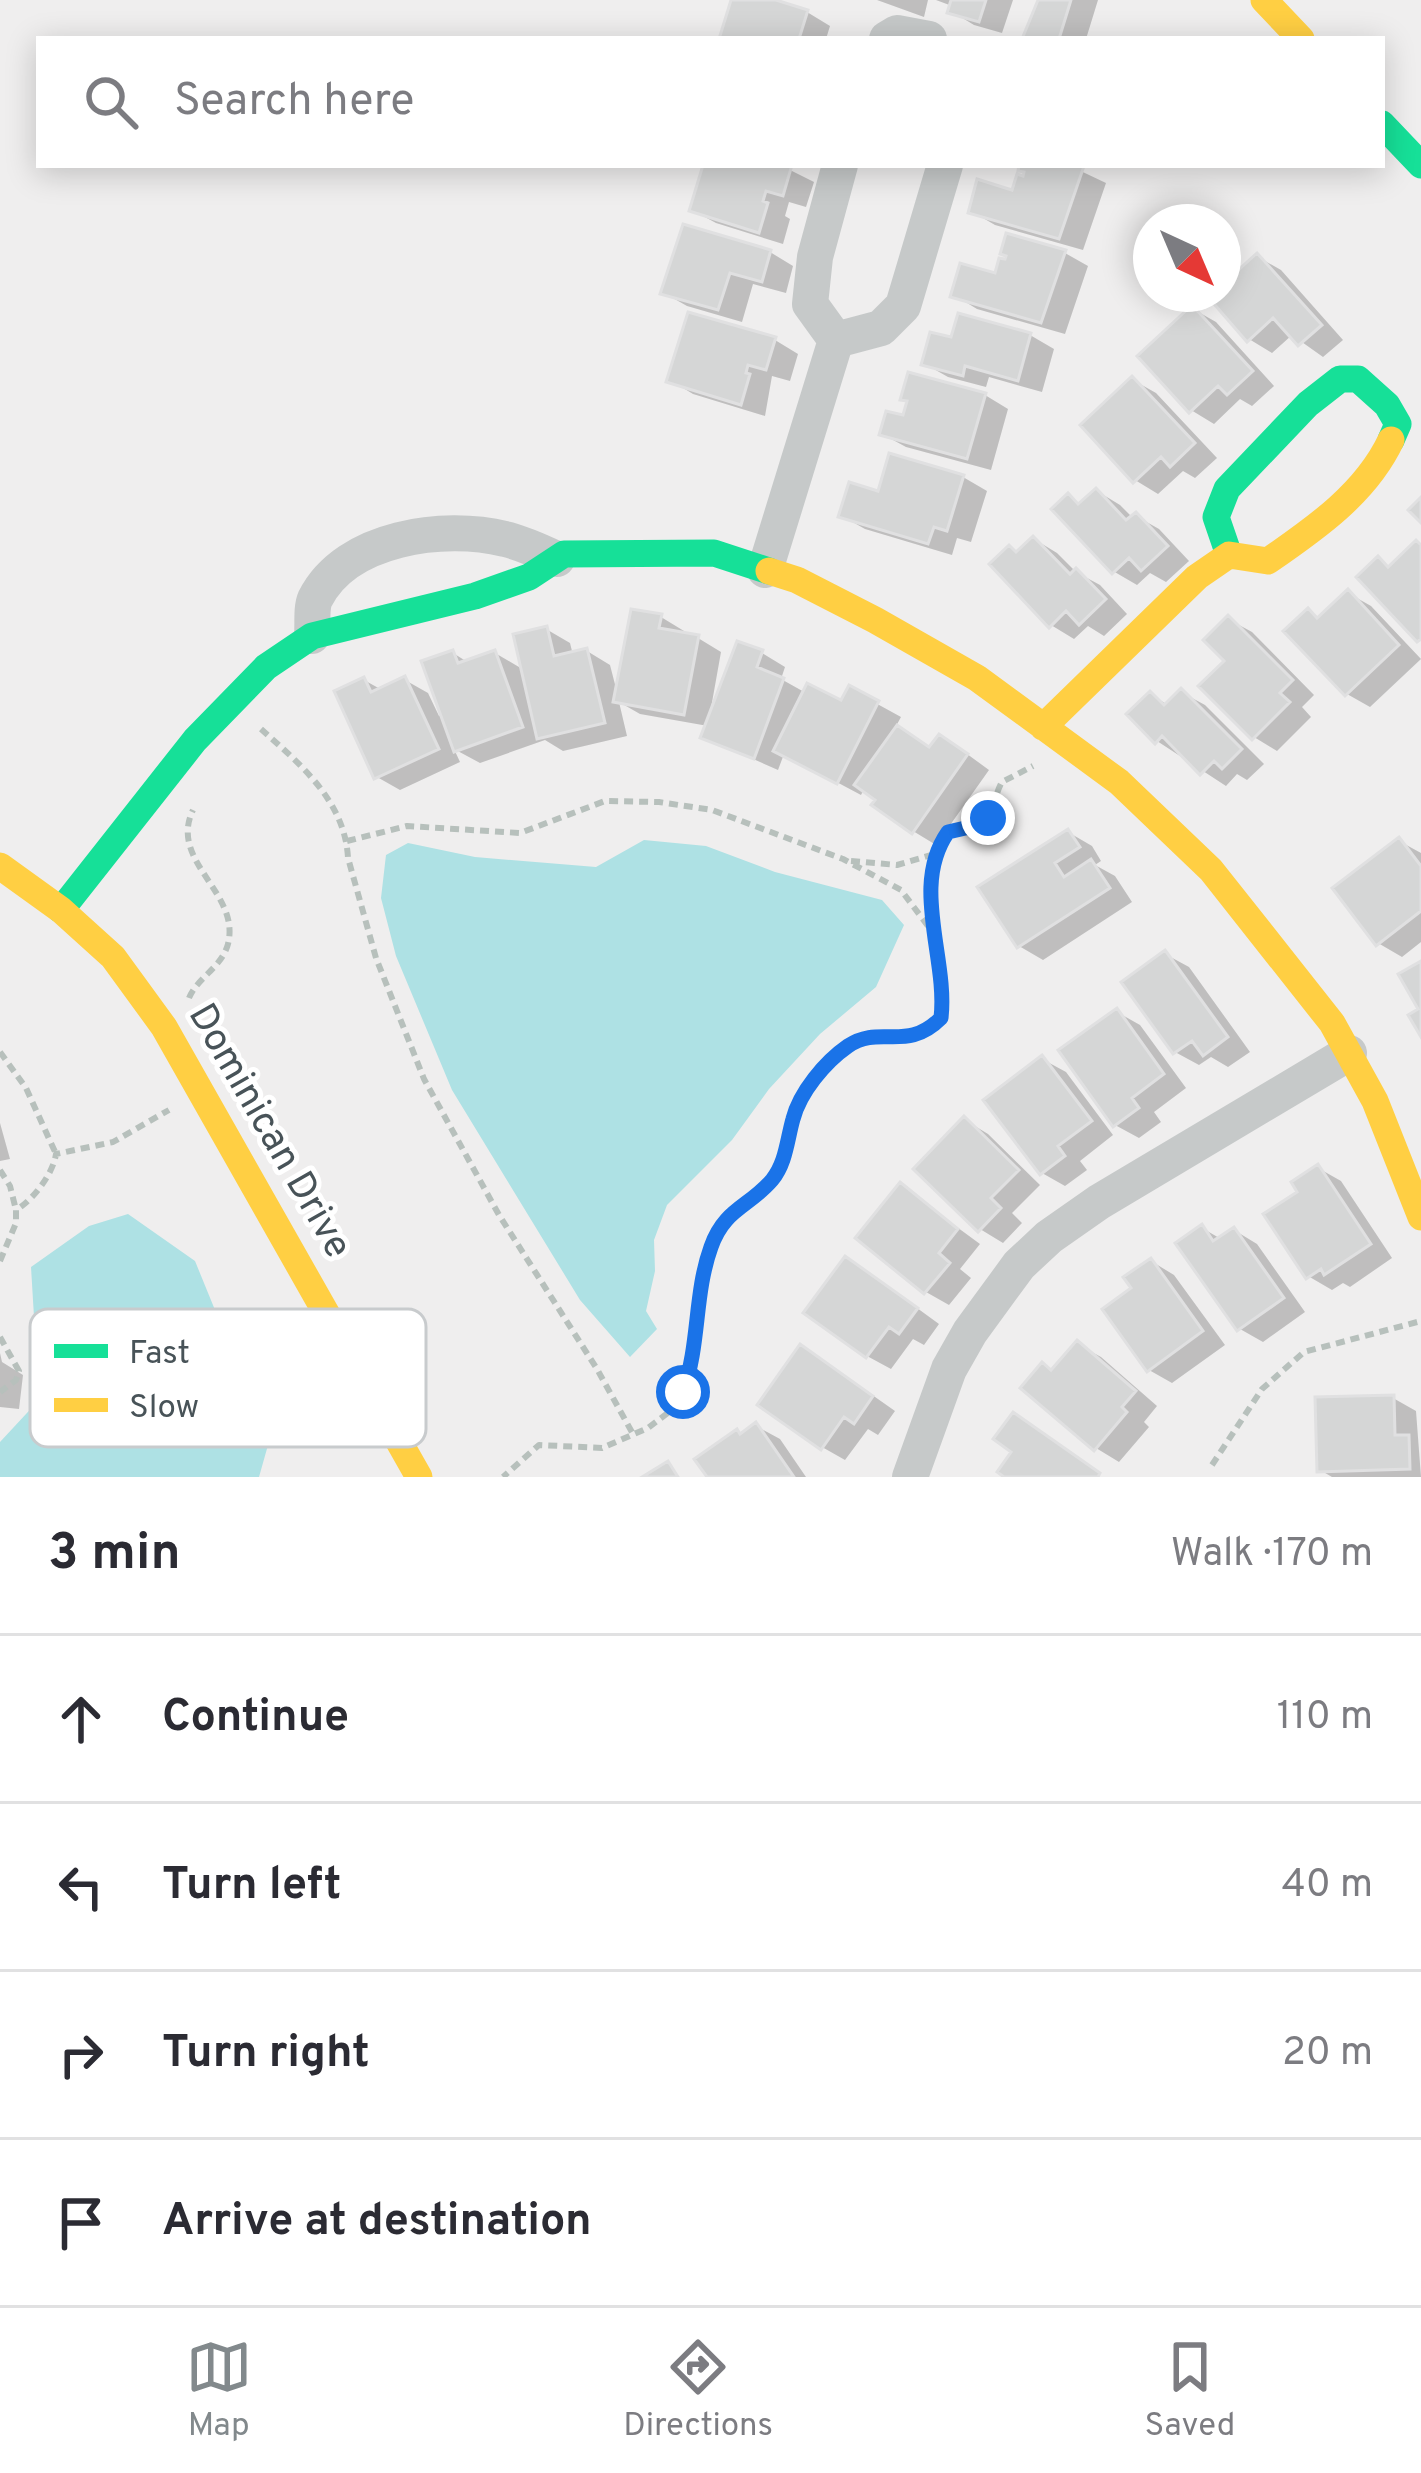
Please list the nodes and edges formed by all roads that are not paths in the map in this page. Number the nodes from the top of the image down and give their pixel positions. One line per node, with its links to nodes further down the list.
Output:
1 (1264, 0): 2 (street)
2 (1298, 36)
3 (1385, 127): 4 (street)
4 (1421, 165)
5 (839, 168): 7 (street)
6 (944, 168): 7 (street)
7 (836, 340): 10 (street)
8 (1229, 555): 8 (street); 12 (street)
9 (557, 559): 10 (street); 11 (street); 11 (street)
10 (765, 570): 12 (street)
11 (312, 636): 14 (street)
12 (1043, 727): 15 (street)
13 (0, 866): 14 (street, Dominican Drive)
14 (61, 910): 17 (street, Dominican Drive)
15 (1349, 1053): 16 (street); 20 (street)
16 (1421, 1217)
17 (324, 1309)
18 (402, 1447): 19 (street, Dominican Drive)
19 (419, 1477)
20 (910, 1477)

